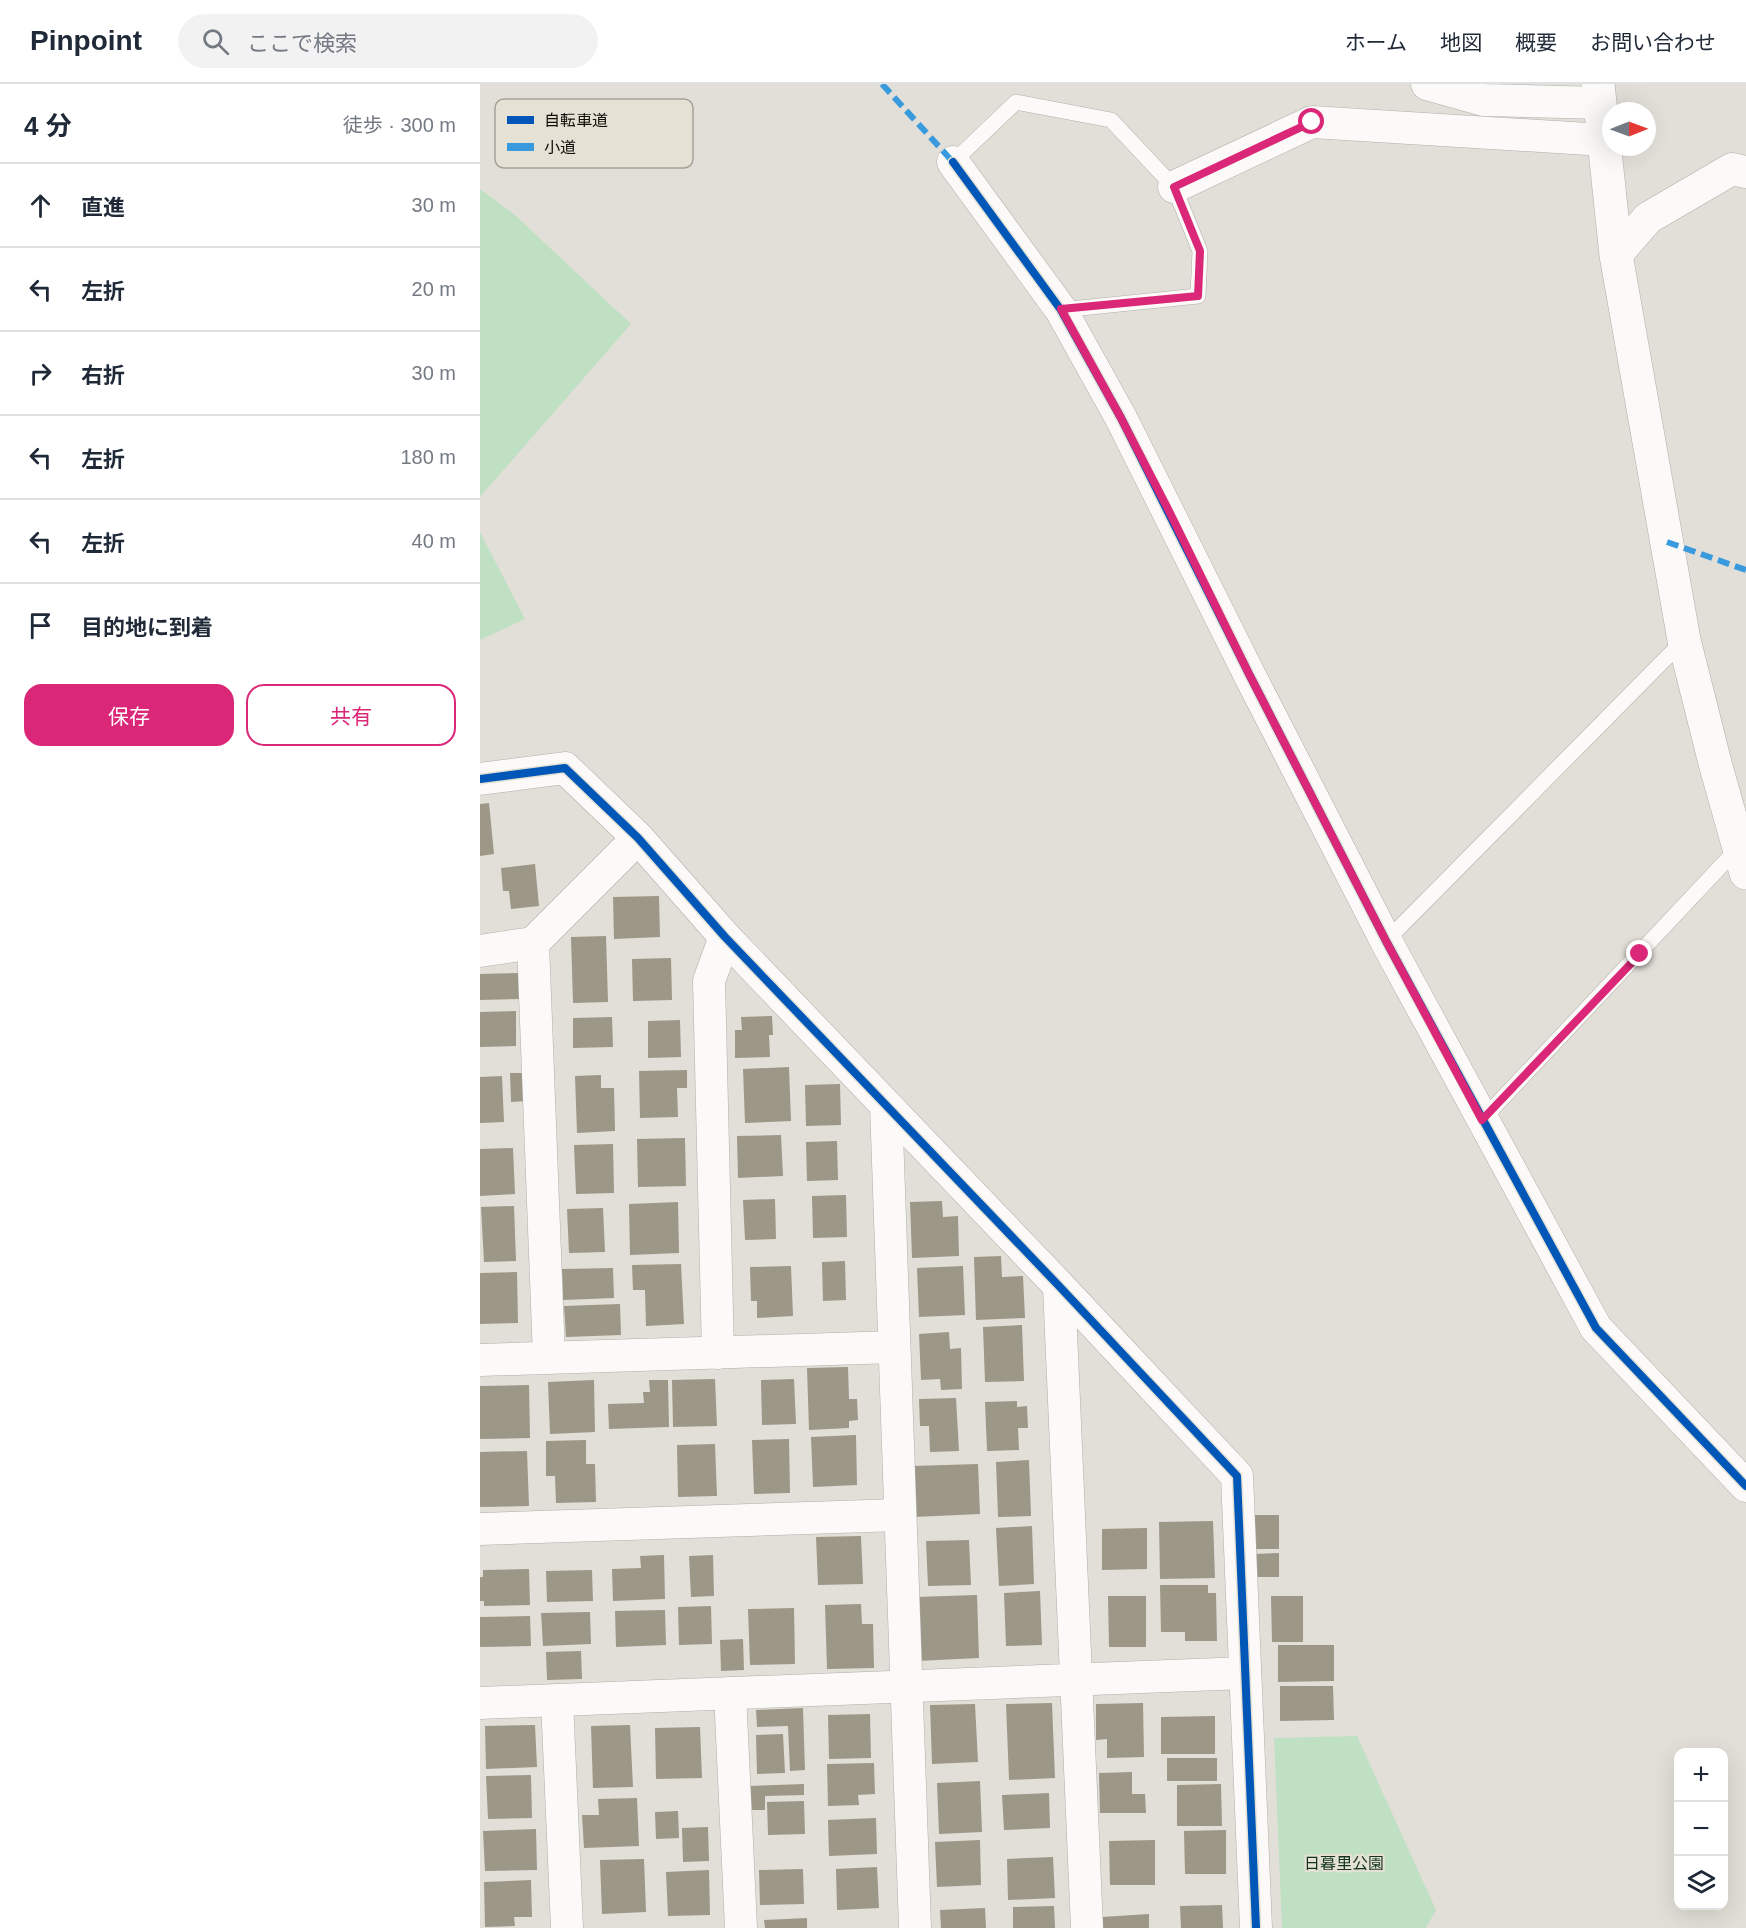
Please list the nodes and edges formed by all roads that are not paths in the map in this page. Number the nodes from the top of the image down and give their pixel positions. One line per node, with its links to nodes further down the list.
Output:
1 (1427, 84): 2 (street)
2 (1598, 94): 3 (street)
3 (1602, 125)
4 (1602, 140): 8 (street)
5 (1606, 156): 9 (street)
6 (953, 162): 8 (lane); 10 (street)
7 (1746, 172): 9 (street)
8 (1174, 187): 10 (lane)
9 (1616, 255): 11 (street)
10 (1061, 309): 16 (street)
11 (1684, 640): 14 (street); 16 (lane)
12 (480, 779): 13 (street)
13 (638, 838): 15 (street); 17 (street)
14 (1742, 860): 20 (lane)
15 (725, 937): 19 (street); 23 (street)
16 (1386, 941): 20 (street)
17 (532, 943): 18 (street); 24 (street)
18 (480, 951)
19 (886, 1105): 21 (street); 22 (street)
20 (1482, 1120): 26 (street)
21 (1059, 1286): 29 (street); 30 (street)
22 (894, 1347): 23 (street); 27 (street)
23 (718, 1353): 24 (street)
24 (549, 1358): 25 (street)
25 (480, 1360)
26 (1746, 1486)
27 (900, 1515): 28 (street); 31 (street)
28 (480, 1528)
29 (1245, 1673): 30 (street); 39 (street)
30 (1076, 1680): 31 (street); 38 (street)
31 (907, 1687): 32 (street); 37 (street)
32 (730, 1694): 33 (street); 36 (street)
33 (556, 1700): 34 (street); 35 (street)
34 (480, 1703)
35 (567, 1928)
36 (741, 1928)
37 (915, 1928)
38 (1087, 1928)
39 (1256, 1928)

